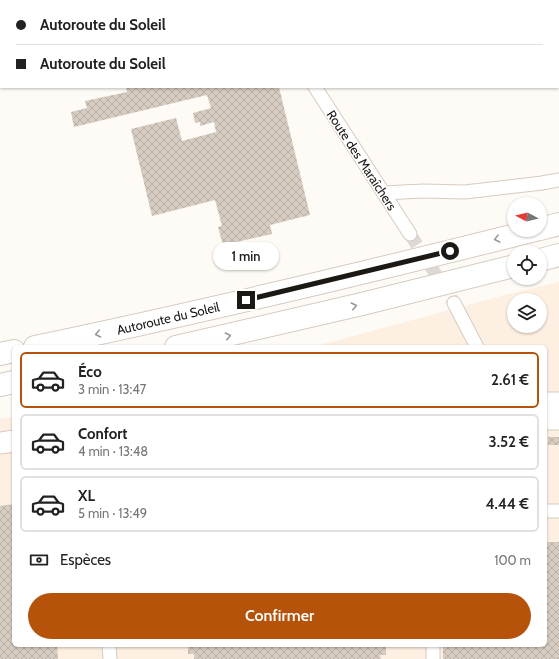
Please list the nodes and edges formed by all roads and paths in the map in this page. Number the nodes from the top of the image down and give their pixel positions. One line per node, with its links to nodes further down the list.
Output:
1 (316, 88): 3 (street, Route des Maraîchers)
2 (559, 180): 3 (street)
3 (383, 193): 6 (street, Route des Maraîchers)
4 (559, 224): 5 (highway)
5 (547, 227)
6 (410, 234)
7 (507, 237): 12 (highway, Autoroute du Soleil, one-way to 12)
8 (559, 255): 9 (highway)
9 (547, 258)
10 (507, 268): 13 (highway, one-way to 10)
11 (454, 303): 14 (street)
12 (43, 345)
13 (185, 345)
14 (476, 345)
15 (12, 351): 16 (highway)
16 (0, 354)
17 (12, 382): 18 (highway)
18 (0, 385)
19 (547, 403): 20 (main road)
20 (559, 403)
21 (547, 419): 22 (main road)
22 (559, 419)
23 (12, 426): 24 (main road)
24 (0, 428)
25 (12, 440): 26 (main road)
26 (0, 443)
27 (547, 511): 28 (street)
28 (559, 511)
29 (109, 647): 31 (street)
30 (433, 647): 32 (street)
31 (110, 659)
32 (433, 659)

